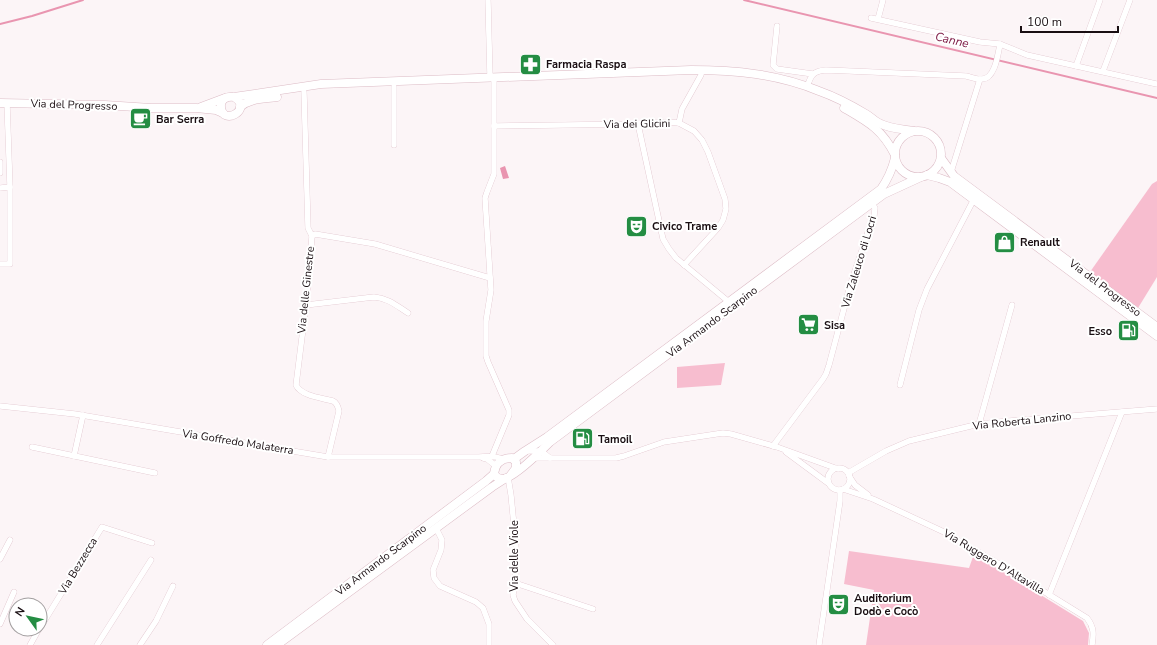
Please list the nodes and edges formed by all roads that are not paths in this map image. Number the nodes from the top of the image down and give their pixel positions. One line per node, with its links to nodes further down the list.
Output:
1 (488, 0): 14 (street)
2 (883, 0): 6 (street)
3 (1100, 0): 9 (street)
4 (1130, 0): 10 (street)
5 (871, 18): 6 (street)
6 (878, 19): 8 (street)
7 (777, 26): 11 (street)
8 (1000, 44): 9 (street); 13 (street)
9 (1076, 66): 10 (street)
10 (1102, 71): 15 (street)
11 (813, 74): 13 (street); 17 (street)
12 (701, 75): 14 (street); 25 (street); 30 (street)
13 (980, 79): 33 (street)
14 (492, 80): 16 (street); 17 (street); 19 (street); 27 (street)
15 (1157, 84)
16 (394, 87): 18 (street); 29 (street)
17 (807, 87): 28 (street)
18 (304, 92): 22 (street); 40 (street, Via delle Ginestre)
19 (234, 97): 20 (street); 22 (street)
20 (225, 98): 23 (street); 24 (street)
21 (4, 103): 23 (street, Via del Progresso); 36 (street)
22 (240, 107): 24 (street)
23 (196, 108): 24 (street)
24 (223, 113)
25 (679, 123): 26 (street, Via dei Glicini); 42 (street, Via dei Glicini)
26 (638, 124): 27 (street, Via dei Glicini); 42 (street)
27 (494, 126): 43 (street)
28 (914, 131): 30 (street); 31 (street)
29 (394, 145)
30 (895, 156): 35 (street); 44 (street, Via Armando Scarpino)
31 (941, 158): 33 (street, Via del Progresso); 35 (street)
32 (0, 162): 34 (street)
33 (951, 172): 48 (street, Via del Progresso)
34 (0, 173)
35 (924, 176): 38 (street, Via del Progresso); 39 (street, Via Armando Scarpino)
36 (10, 187): 37 (street); 41 (street)
37 (0, 188)
38 (974, 200): 49 (street, Via del Progresso); 50 (street)
39 (872, 204): 57 (street, Via Zaleuco di Locri); 59 (street, Via Armando Scarpino)
40 (312, 236): 43 (street); 46 (street, Via delle Ginestre)
41 (0, 264)
42 (684, 265): 44 (street)
43 (490, 278): 61 (street)
44 (729, 302): 58 (street, Via Armando Scarpino)
45 (1012, 304): 55 (street)
46 (306, 305): 47 (street); 62 (street, Via delle Ginestre)
47 (408, 313)
48 (1157, 327)
49 (1157, 336)
50 (900, 385)
51 (0, 406): 54 (street, Via Goffredo Malaterra)
52 (1157, 409): 53 (street, Via Roberta Lanzino)
53 (1122, 412): 55 (street, Via Roberta Lanzino); 84 (street)
54 (83, 415): 60 (street); 62 (street, Via Goffredo Malaterra)
55 (979, 424): 71 (street, Via Roberta Lanzino)
56 (32, 447): 60 (street)
57 (775, 447): 65 (street); 68 (street); 73 (street)
58 (525, 451): 59 (street); 67 (street, Via Armando Scarpino)
59 (541, 451): 64 (street, Via Armando Scarpino); 65 (street)
60 (74, 456): 70 (street)
61 (492, 456): 63 (street, Via Goffredo Malaterra); 66 (street, Via Goffredo Malaterra)
62 (328, 457): 63 (street, Via Goffredo Malaterra)
63 (478, 457): 69 (street, Via Goffredo Malaterra)
64 (534, 458): 65 (street); 72 (street, Via Armando Scarpino)
65 (550, 458)
66 (504, 459): 67 (street); 69 (street)
67 (514, 459): 72 (street)
68 (838, 468): 71 (street); 73 (street)
69 (495, 470): 72 (street); 90 (street, Via Armando Scarpino)
70 (155, 473)
71 (848, 475): 74 (street); 75 (street, Via Ruggero D'Altavilla)
72 (508, 477): 76 (street, Via Armando Scarpino); 81 (street, Via delle Viole)
73 (828, 483): 74 (street)
74 (841, 490): 75 (street, Via Ruggero D'Altavilla); 94 (street)
75 (873, 499): 84 (street, Via Ruggero D'Altavilla)
76 (436, 528): 91 (street, Via Armando Scarpino); 92 (street)
77 (10, 540): 79 (street)
78 (152, 543): 86 (street, Via Bezzecca)
79 (0, 559)
80 (151, 560): 88 (street)
81 (515, 583): 85 (street); 93 (street, Via delle Viole)
82 (173, 586): 89 (street)
83 (14, 592): 87 (street)
84 (1050, 595): 95 (street, Via Ruggero D'Altavilla)
85 (593, 608)
86 (48, 616)
87 (0, 624)
88 (97, 645)
89 (140, 645)
90 (267, 645)
91 (278, 645)
92 (489, 645)
93 (553, 645)
94 (819, 645)
95 (1092, 645)

